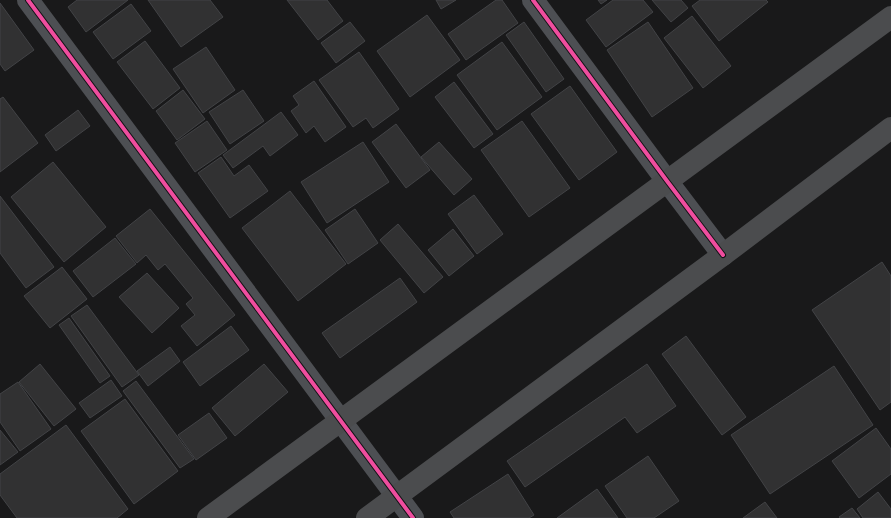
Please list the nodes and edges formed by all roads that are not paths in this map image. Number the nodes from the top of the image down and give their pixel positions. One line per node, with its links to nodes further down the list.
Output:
1 (28, 0): 7 (street)
2 (533, 0): 5 (street)
3 (891, 17): 5 (main road)
4 (891, 128): 6 (main road)
5 (667, 181): 6 (street); 7 (main road)
6 (723, 255): 8 (main road)
7 (341, 420): 8 (street); 9 (main road)
8 (397, 496): 10 (main road); 11 (street)
9 (208, 518)
10 (367, 518)
11 (414, 518)

